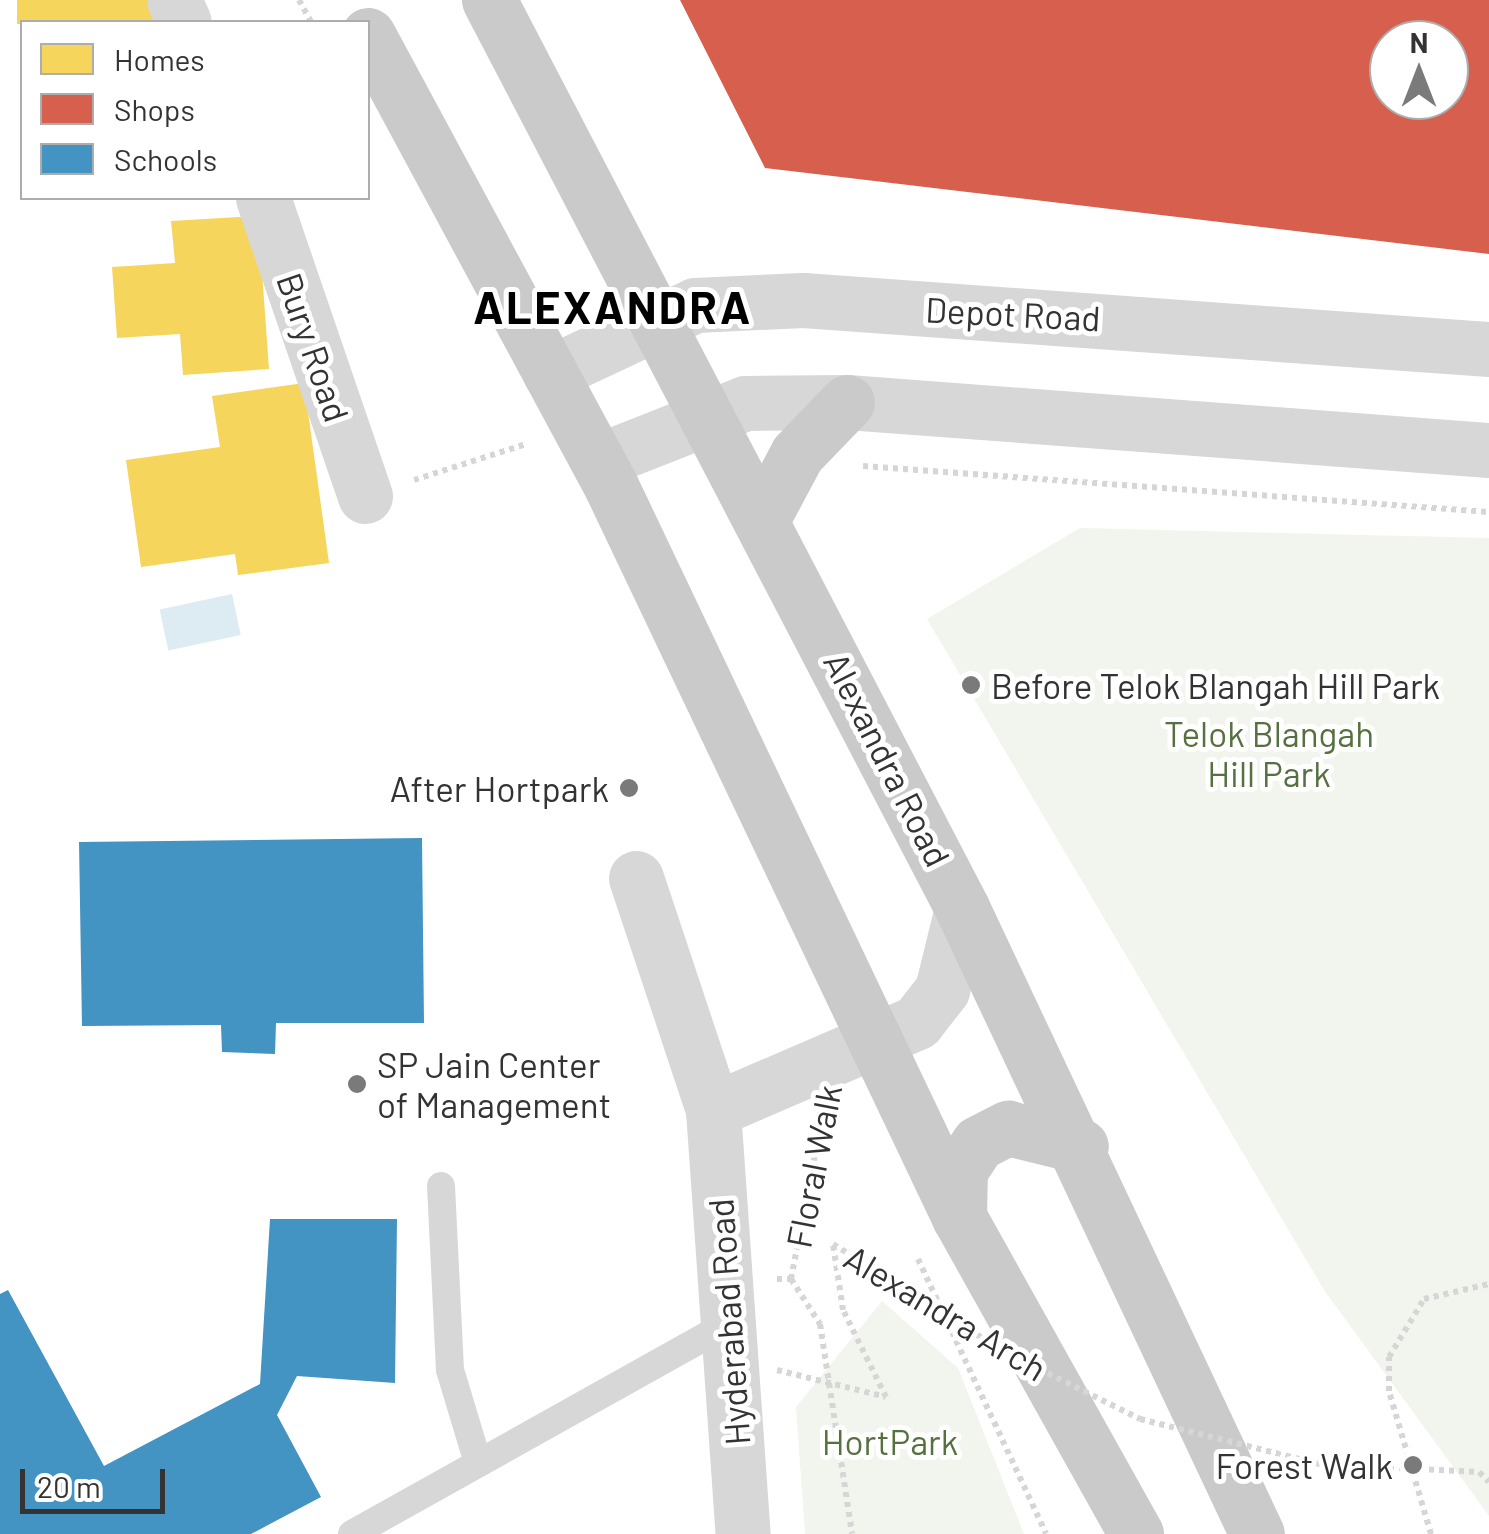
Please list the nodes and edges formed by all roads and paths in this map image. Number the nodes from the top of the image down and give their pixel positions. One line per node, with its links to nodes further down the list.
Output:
1 (489, 0): 4 (main road, Alexandra Road)
2 (370, 40): 6 (main road)
3 (263, 200): 13 (street, Bury Road)
4 (654, 326): 5 (street, Depot Road); 6 (street, Depot Road); 8 (main road, Alexandra Road)
5 (1489, 349)
6 (550, 373): 11 (main road)
7 (847, 402): 8 (street); 10 (street); 15 (main road)
8 (712, 417): 11 (street); 15 (main road, Alexandra Road)
9 (526, 444): 13 (path)
10 (1489, 450)
11 (598, 461): 18 (main road)
12 (863, 466): 14 (path)
13 (365, 496)
14 (1489, 512)
15 (765, 514): 17 (main road, Alexandra Road)
16 (636, 878): 19 (street, Hyderabad Road)
17 (962, 908): 18 (street); 20 (main road, Alexandra Road)
18 (854, 1046): 19 (street); 22 (main road); 24 (path, Floral Walk)
19 (713, 1110): 26 (street, Hyderabad Road)
20 (1081, 1146): 22 (main road); 36 (main road, Alexandra Road)
21 (442, 1186): 28 (lane)
22 (959, 1217): 35 (main road)
23 (763, 1278): 24 (path, Floral Walk)
24 (791, 1278): 34 (path, Floral Walk)
25 (1489, 1284): 37 (path)
26 (729, 1323): 28 (lane); 33 (street, Hyderabad Road)
27 (774, 1352): 30 (path, Alexandra Arch, bridge)
28 (478, 1463): 32 (lane)
29 (1489, 1470): 30 (path, bridge)
30 (1479, 1472): 31 (path, bridge)
31 (1489, 1482)
32 (352, 1534)
33 (743, 1534)
34 (852, 1534)
35 (1136, 1534)
36 (1256, 1534)
37 (1431, 1534)

